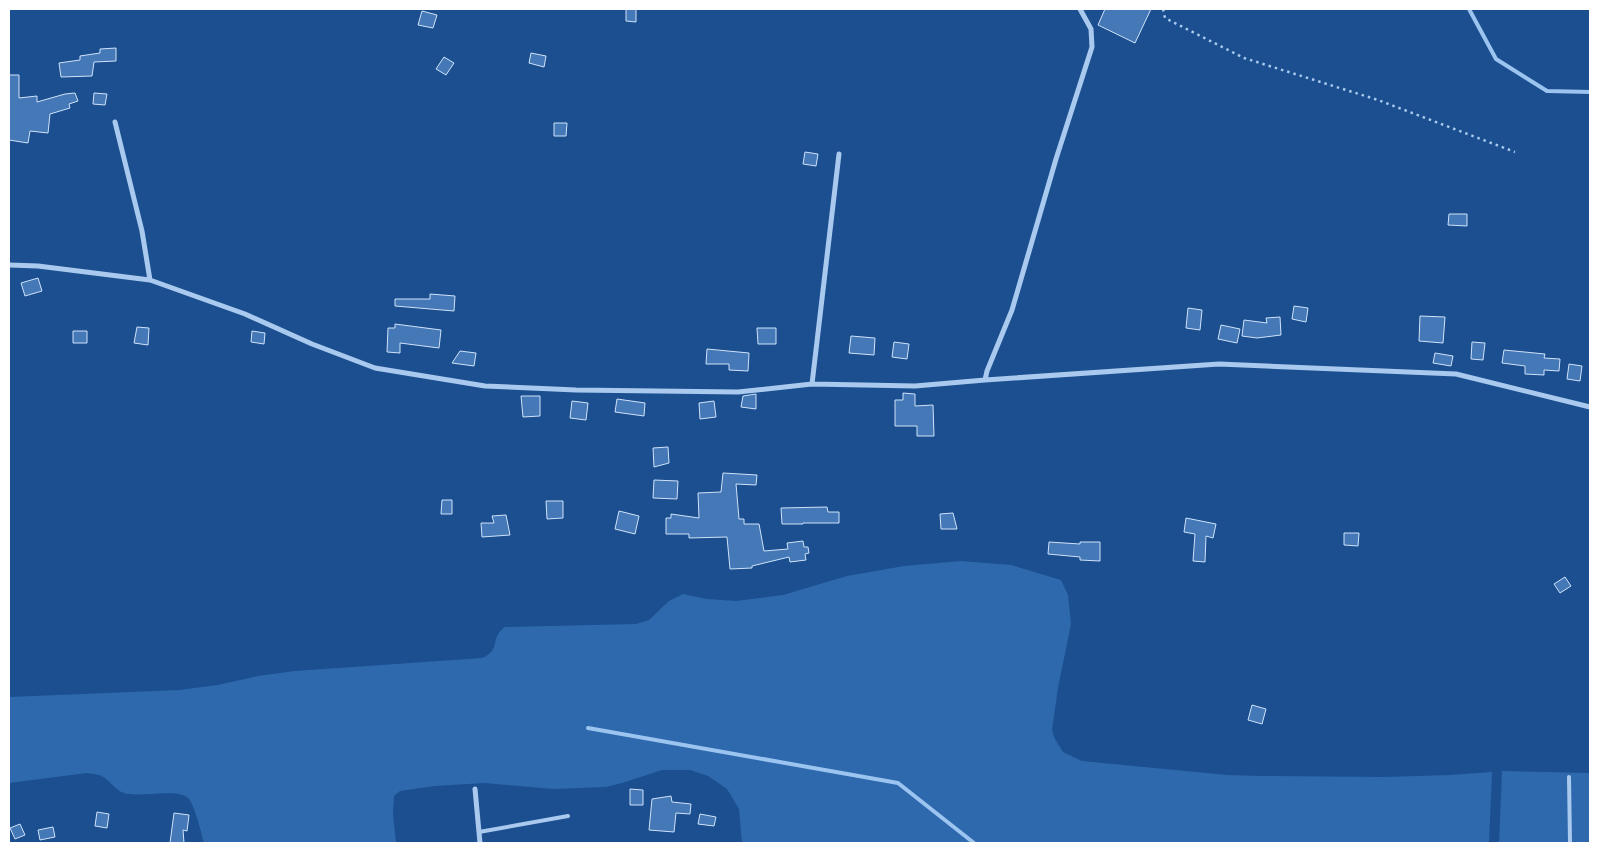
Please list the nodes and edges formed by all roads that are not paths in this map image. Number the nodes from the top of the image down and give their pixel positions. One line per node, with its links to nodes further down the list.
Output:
1 (1080, 9): 6 (street)
2 (114, 122): 5 (street)
3 (839, 154): 7 (street)
4 (9, 265): 5 (street)
5 (150, 280): 7 (street)
6 (986, 380): 7 (street); 8 (street)
7 (812, 384)
8 (1590, 407)
9 (1569, 777): 14 (lane)
10 (475, 789): 12 (street)
11 (568, 816): 12 (lane)
12 (479, 832): 13 (street)
13 (480, 843)
14 (1570, 843)

